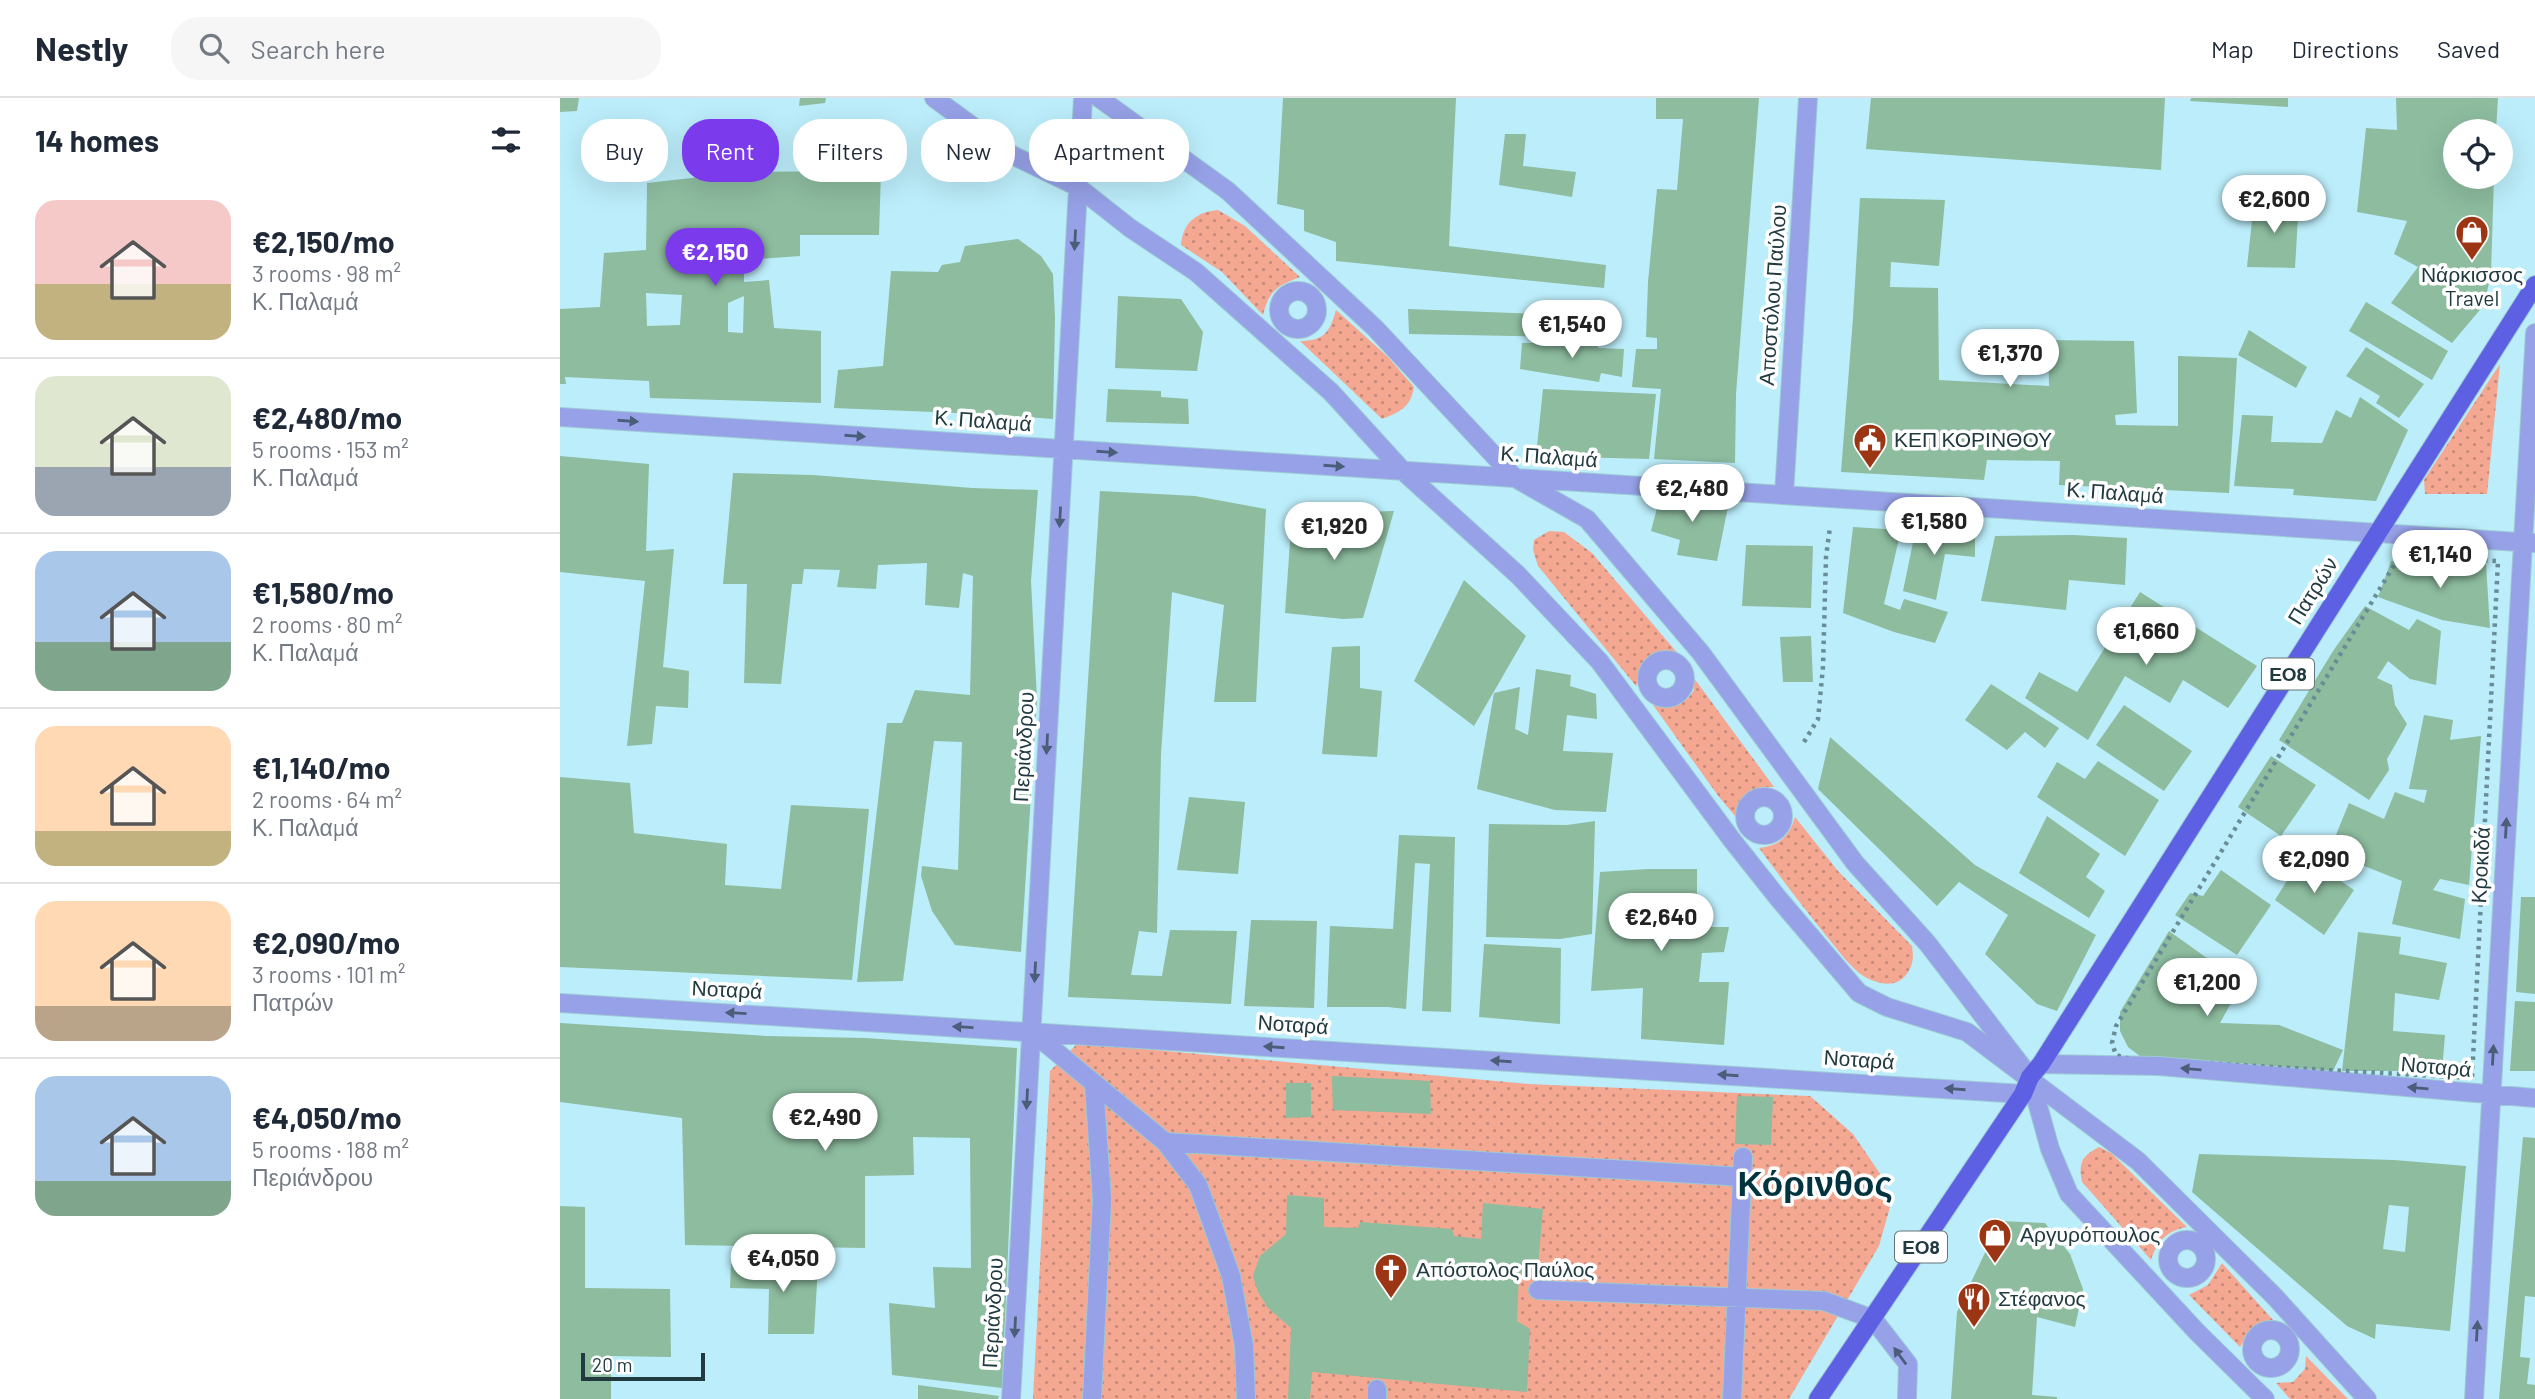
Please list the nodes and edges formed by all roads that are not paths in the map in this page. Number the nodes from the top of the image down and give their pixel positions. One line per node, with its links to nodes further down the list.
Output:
1 (934, 98): 5 (street)
2 (1083, 98): 5 (street, Περιάνδρου)
3 (1099, 98): 6 (street)
4 (1808, 98): 16 (street, Αποστόλου Παύλου)
5 (1078, 187): 11 (street); 13 (street, Περιάνδρου, one-way to 13)
6 (1325, 282): 8 (street); 15 (street)
7 (2535, 285): 17 (main road, Πατρών / ΕΟ8)
8 (1311, 295): 9 (street); 9 (street)
9 (1282, 322): 11 (street)
10 (2535, 333): 18 (street, Κροκιδά)
11 (1267, 335): 14 (street)
12 (560, 417): 13 (street, Κ. Παλαμά, one-way to 13)
13 (1064, 449): 14 (street, Κ. Παλαμά, one-way to 14); 28 (street, Περιάνδρου, one-way to 28)
14 (1403, 471): 15 (street, Κ. Παλαμά); 22 (street)
15 (1515, 478): 16 (street, Κ. Παλαμά); 19 (street)
16 (1784, 495): 17 (street, Κ. Παλαμά)
17 (2378, 532): 18 (street, Κ. Παλαμά); 29 (main road, Πατρών / ΕΟ8)
18 (2528, 542): 31 (street, Κροκιδά, one-way to 18)
19 (1701, 653): 20 (street); 23 (street)
20 (1682, 668): 21 (street); 21 (street)
21 (1650, 691): 22 (street)
22 (1631, 705): 26 (street)
23 (1802, 793): 24 (street); 29 (street)
24 (1781, 807): 25 (street); 25 (street)
25 (1749, 828): 26 (street)
26 (1732, 839): 29 (street)
27 (560, 1003): 28 (street, Νοταρά, one-way to 27)
28 (1031, 1031): 29 (street, Νοταρά, one-way to 28); 30 (street); 47 (street, Περιάνδρου, one-way to 47)
29 (2031, 1078): 31 (street, Νοταρά, one-way to 29); 36 (street); 38 (street); 41 (main road, ΕΟ8)
30 (1094, 1084): 33 (street); 48 (street)
31 (2491, 1094): 32 (street, Νοταρά); 54 (street, Κροκιδά, one-way to 31)
32 (2535, 1098)
33 (1165, 1142): 35 (street); 46 (street)
34 (1743, 1157): 35 (street)
35 (1743, 1177): 40 (street)
36 (2207, 1240): 37 (street); 37 (street); 42 (street)
37 (2172, 1271): 38 (street)
38 (2154, 1284): 45 (street)
39 (1538, 1290): 40 (street)
40 (1738, 1297): 41 (street); 49 (street)
41 (1873, 1319): 50 (main road, ΕΟ8); 51 (street, one-way to 41)
42 (2299, 1323): 43 (street); 53 (street)
43 (2285, 1335): 44 (street); 44 (street)
44 (2256, 1362): 45 (street)
45 (2241, 1376): 52 (street)
46 (1245, 1398)
47 (1011, 1399)
48 (1091, 1399)
49 (1732, 1399)
50 (1818, 1399)
51 (1906, 1399)
52 (2264, 1399)
53 (2367, 1399)
54 (2474, 1399)

